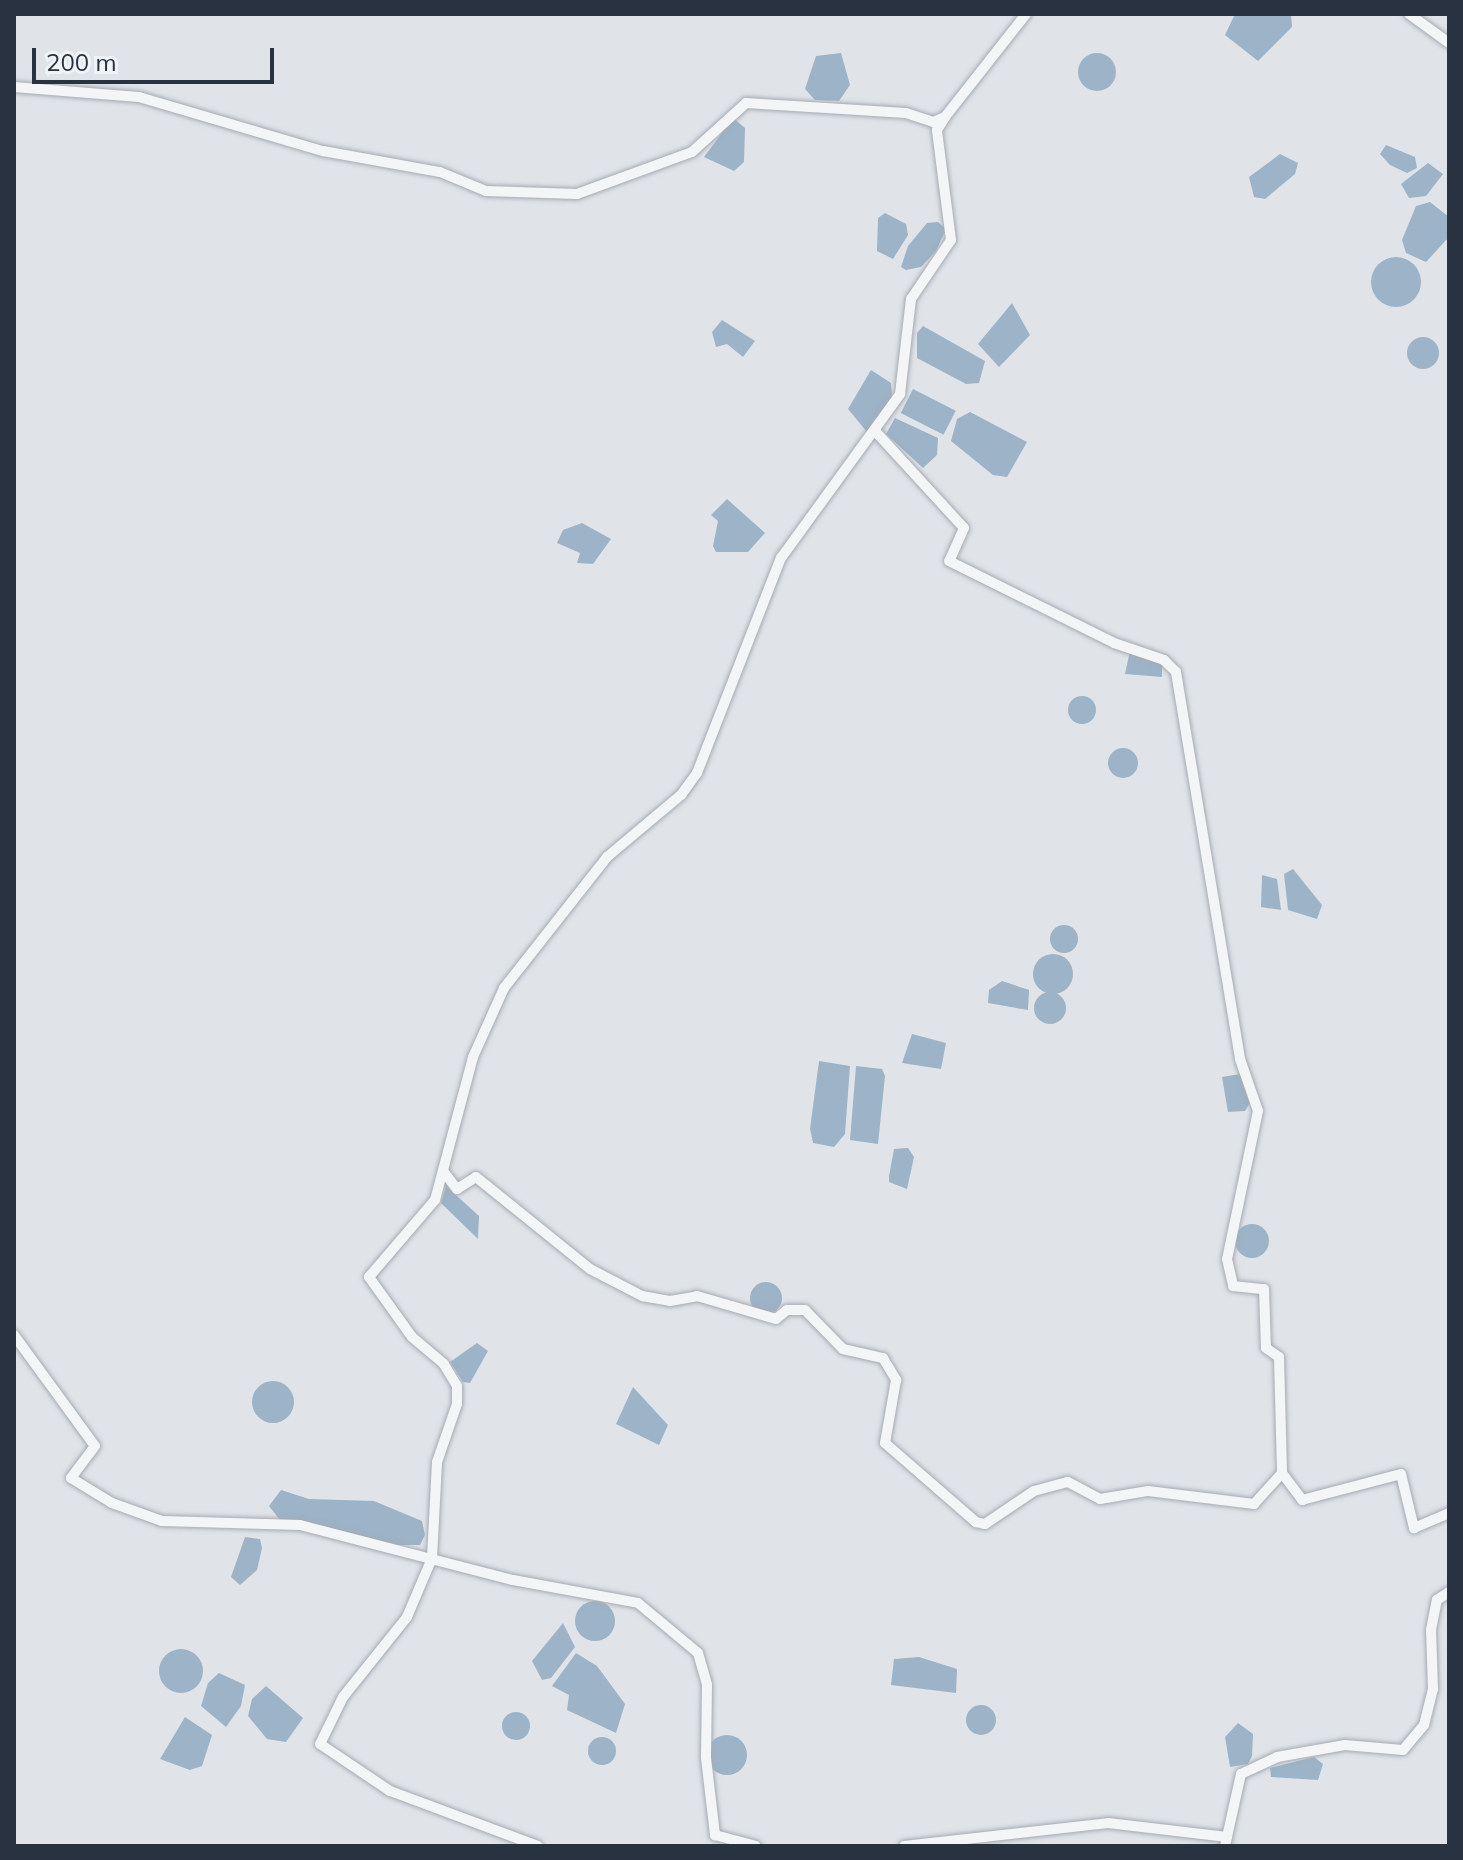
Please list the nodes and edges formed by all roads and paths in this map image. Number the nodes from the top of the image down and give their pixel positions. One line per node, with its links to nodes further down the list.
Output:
1 (1026, 14): 5 (street)
2 (1409, 14): 3 (street)
3 (1449, 43)
4 (14, 87): 5 (street)
5 (945, 117): 6 (street)
6 (876, 432): 7 (street); 9 (street)
7 (443, 1171): 9 (street); 11 (street)
8 (14, 1335): 11 (street)
9 (1282, 1473): 10 (street)
10 (1449, 1513)
11 (432, 1558): 14 (street); 15 (street)
12 (1449, 1592): 13 (street)
13 (1226, 1842): 16 (street)
14 (538, 1846)
15 (756, 1846)
16 (904, 1846)

